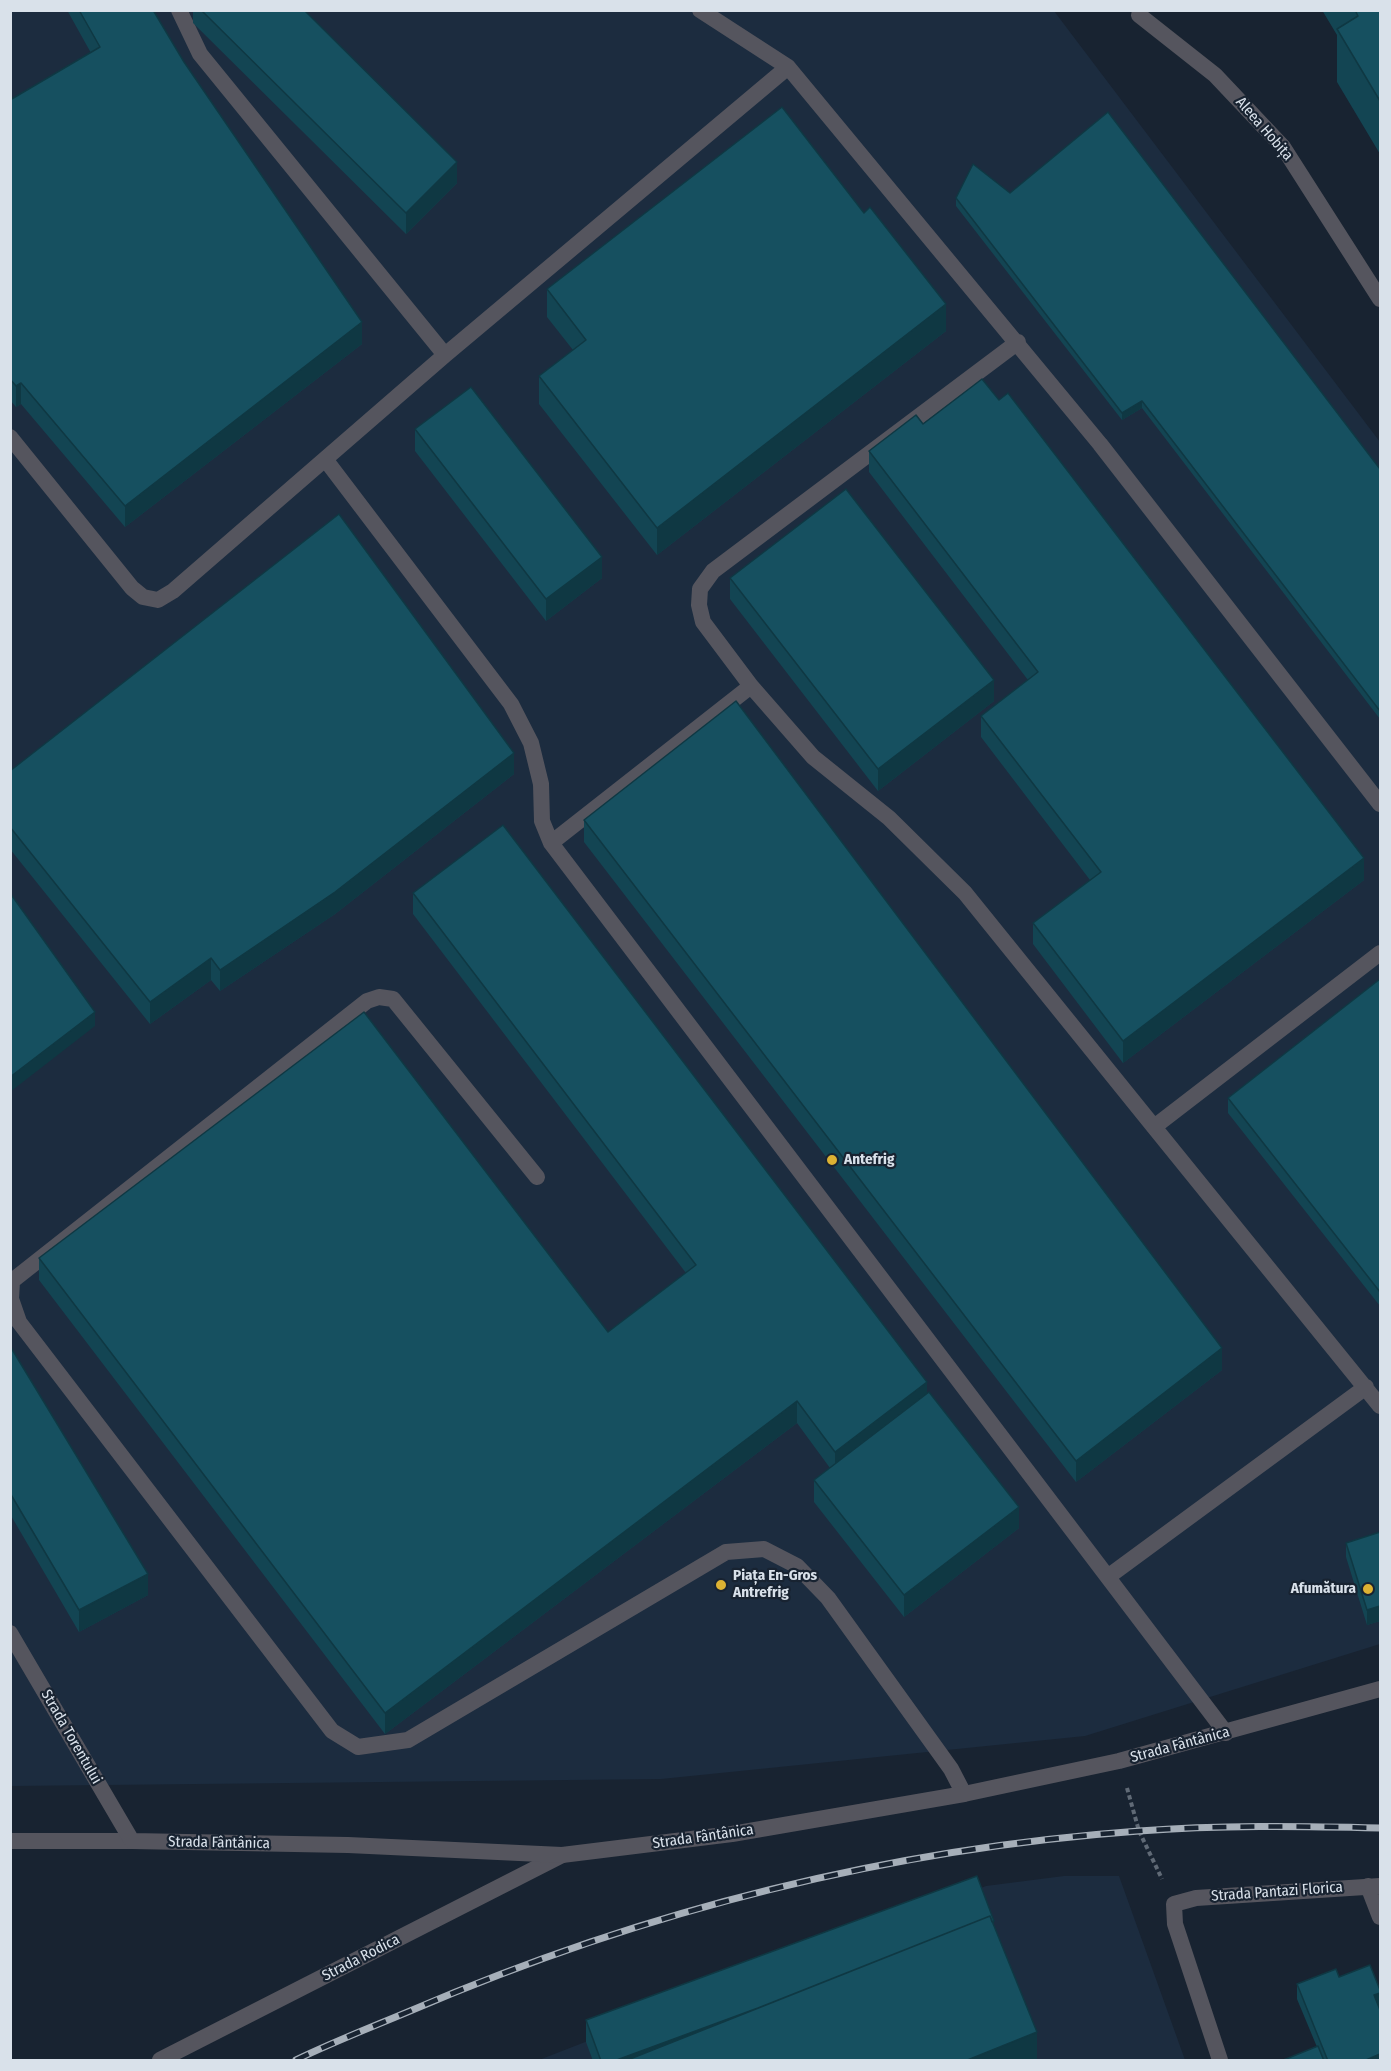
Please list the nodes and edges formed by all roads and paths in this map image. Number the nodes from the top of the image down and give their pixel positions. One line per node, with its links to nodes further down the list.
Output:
1 (179, 10): 7 (street)
2 (700, 10): 4 (street)
3 (1137, 12): 5 (street, Aleea Hobița)
4 (788, 67): 6 (street); 7 (street)
5 (1380, 299)
6 (1018, 342): 10 (street); 11 (street)
7 (445, 355): 9 (street)
8 (10, 437): 9 (street)
9 (326, 459): 12 (street)
10 (751, 686): 12 (street); 14 (street)
11 (1380, 804)
12 (551, 843): 18 (street)
13 (1380, 953): 14 (street)
14 (1154, 1127): 16 (street)
15 (537, 1177): 23 (street)
16 (1365, 1387): 17 (street); 18 (street)
17 (1380, 1406)
18 (1109, 1576): 21 (street)
19 (10, 1633): 25 (street, Strada Torentului)
20 (1380, 1689): 21 (street, Strada Fântânica)
21 (1226, 1733): 22 (street, Strada Fântânica)
22 (1119, 1761): 23 (street, Strada Fântânica); 28 (path)
23 (964, 1794): 26 (street, Strada Fântânica)
24 (10, 1841): 25 (street, Strada Fântânica)
25 (132, 1841): 26 (street, Strada Fântânica)
26 (562, 1855): 30 (street, Strada Rodica)
27 (1374, 1886): 28 (street, Strada Pantazi Florica); 29 (street)
28 (1174, 1904): 31 (street)
29 (1380, 1917)
30 (160, 2061)
31 (1220, 2061)

